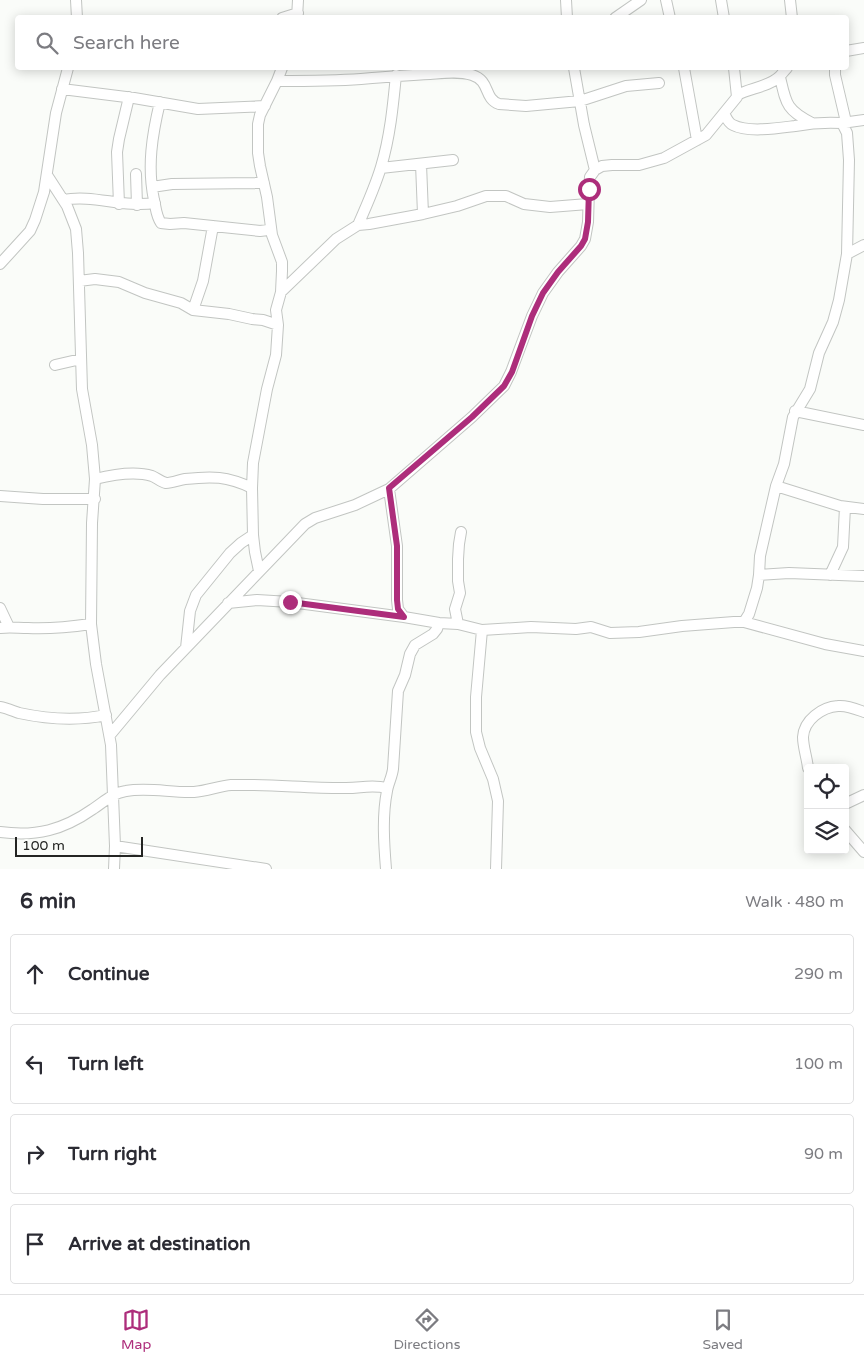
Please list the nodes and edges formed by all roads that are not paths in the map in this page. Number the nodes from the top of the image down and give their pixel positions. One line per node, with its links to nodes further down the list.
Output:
1 (76, 0): 8 (street)
2 (298, 0): 9 (street)
3 (566, 0): 10 (street)
4 (641, 0): 11 (street)
5 (666, 0): 12 (street)
6 (721, 0): 13 (street)
7 (790, 0): 14 (street)
8 (77, 15)
9 (297, 15)
10 (568, 15)
11 (619, 15)
12 (669, 15)
13 (724, 15)
14 (792, 15)
15 (864, 48): 16 (street)
16 (849, 50)
17 (67, 70): 28 (street)
18 (281, 70): 26 (street)
19 (574, 70): 31 (street)
20 (684, 70): 38 (street)
21 (734, 70): 29 (street)
22 (785, 70): 25 (street)
23 (835, 70): 36 (street)
24 (396, 75): 26 (street); 31 (street); 41 (street)
25 (780, 76): 29 (street); 37 (street)
26 (277, 81): 33 (street)
27 (659, 83): 31 (street)
28 (62, 89): 30 (street); 44 (street)
29 (737, 97): 34 (street)
30 (129, 98): 32 (street); 49 (street)
31 (580, 101): 42 (street)
32 (160, 102): 33 (street); 46 (street)
33 (265, 106): 45 (street)
34 (724, 113): 37 (street); 38 (street)
35 (864, 120): 36 (street)
36 (844, 123): 37 (street); 57 (street)
37 (813, 124)
38 (697, 140): 42 (street)
39 (453, 160): 40 (street)
40 (421, 164): 41 (street); 52 (street)
41 (381, 168): 53 (street)
42 (595, 170): 50 (street)
43 (136, 174): 51 (street)
44 (47, 175): 47 (street); 58 (street)
45 (264, 183): 46 (street); 55 (street)
46 (152, 187): 48 (street)
47 (63, 200): 49 (street); 59 (street)
48 (154, 203): 51 (street); 54 (street)
49 (119, 204): 51 (street)
50 (588, 204): 52 (street); 70 (street)
51 (137, 205)
52 (423, 214): 53 (street)
53 (358, 225): 60 (street)
54 (213, 226): 55 (street); 61 (street)
55 (272, 228): 60 (street)
56 (864, 245): 57 (street)
57 (847, 254): 65 (street)
58 (0, 264)
59 (78, 281): 61 (street); 63 (street)
60 (281, 292): 62 (street)
61 (193, 310): 62 (street)
62 (278, 326): 69 (street)
63 (81, 360): 64 (street); 67 (street)
64 (55, 365)
65 (795, 411): 66 (street); 68 (street)
66 (864, 425)
67 (95, 479): 69 (street); 72 (street)
68 (776, 486): 73 (street); 78 (street)
69 (252, 488): 76 (street)
70 (389, 488): 77 (street); 83 (street)
71 (0, 496): 72 (street)
72 (95, 499): 85 (street)
73 (846, 507): 74 (street); 79 (street)
74 (864, 509)
75 (461, 532): 87 (street)
76 (254, 535): 77 (street); 90 (street)
77 (259, 570): 81 (street)
78 (759, 575): 79 (street); 84 (street)
79 (830, 575): 80 (street)
80 (864, 576)
81 (228, 603): 83 (street); 90 (street)
82 (0, 608): 88 (street)
83 (404, 617): 86 (street)
84 (744, 622): 89 (street); 91 (street)
85 (91, 624): 88 (street); 94 (street)
86 (439, 624): 87 (street); 97 (street)
87 (458, 624): 89 (street)
88 (4, 627)
89 (482, 630): 108 (street)
90 (186, 648): 95 (street)
91 (864, 651)
92 (0, 707): 94 (street)
93 (864, 712): 96 (street)
94 (106, 715): 95 (street)
95 (110, 735): 98 (street)
96 (807, 764)
97 (387, 788): 98 (street); 107 (street)
98 (112, 795): 101 (street); 103 (street)
99 (864, 795): 100 (street)
100 (849, 802)
101 (0, 832)
102 (849, 835): 104 (street)
103 (115, 846): 105 (street); 106 (street)
104 (864, 852)
105 (114, 869)
106 (266, 869)
107 (386, 869)
108 (496, 869)

